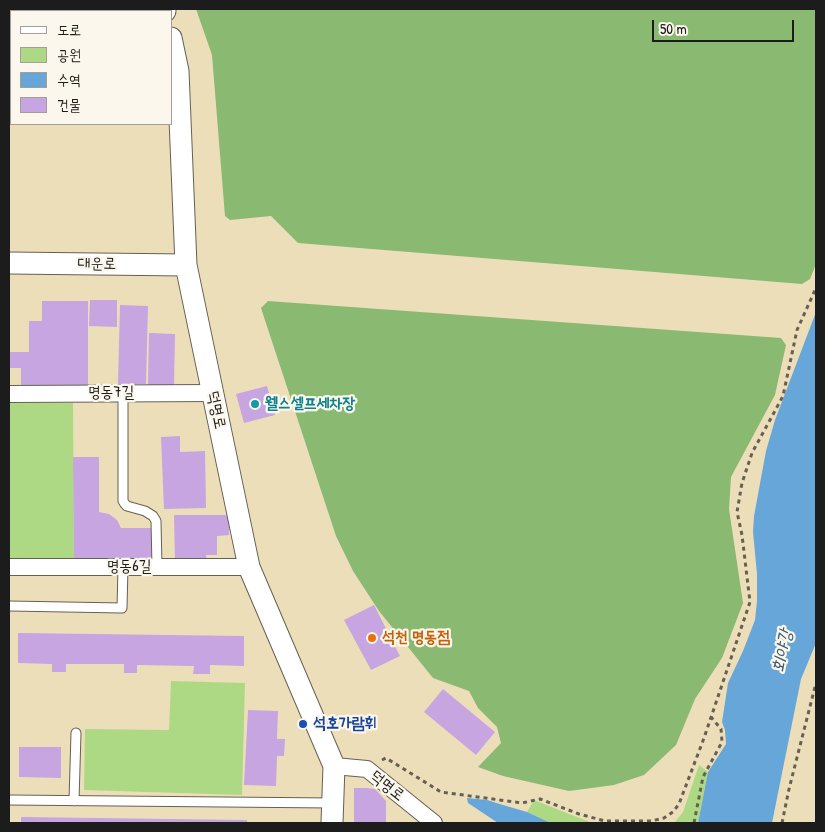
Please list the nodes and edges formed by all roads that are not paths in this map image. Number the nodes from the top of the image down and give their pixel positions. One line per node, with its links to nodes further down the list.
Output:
1 (172, 43): 3 (street, 덕명로)
2 (9, 263): 3 (street, 대운로)
3 (186, 265): 5 (street, 덕명로)
4 (124, 393): 5 (street, 명동7길); 6 (street, 명동7길); 9 (lane)
5 (213, 393): 10 (street, 덕명로)
6 (9, 394)
7 (9, 567): 8 (street, 명동6길)
8 (123, 567): 9 (street, 명동6길); 11 (lane)
9 (157, 567): 10 (street, 명동6길)
10 (249, 567): 13 (street, 덕명로)
11 (9, 606)
12 (76, 732): 15 (lane)
13 (334, 766): 16 (street, 덕명로); 17 (street, 덕명로)
14 (9, 800): 15 (lane)
15 (74, 801): 16 (lane)
16 (332, 813)
17 (434, 823)

